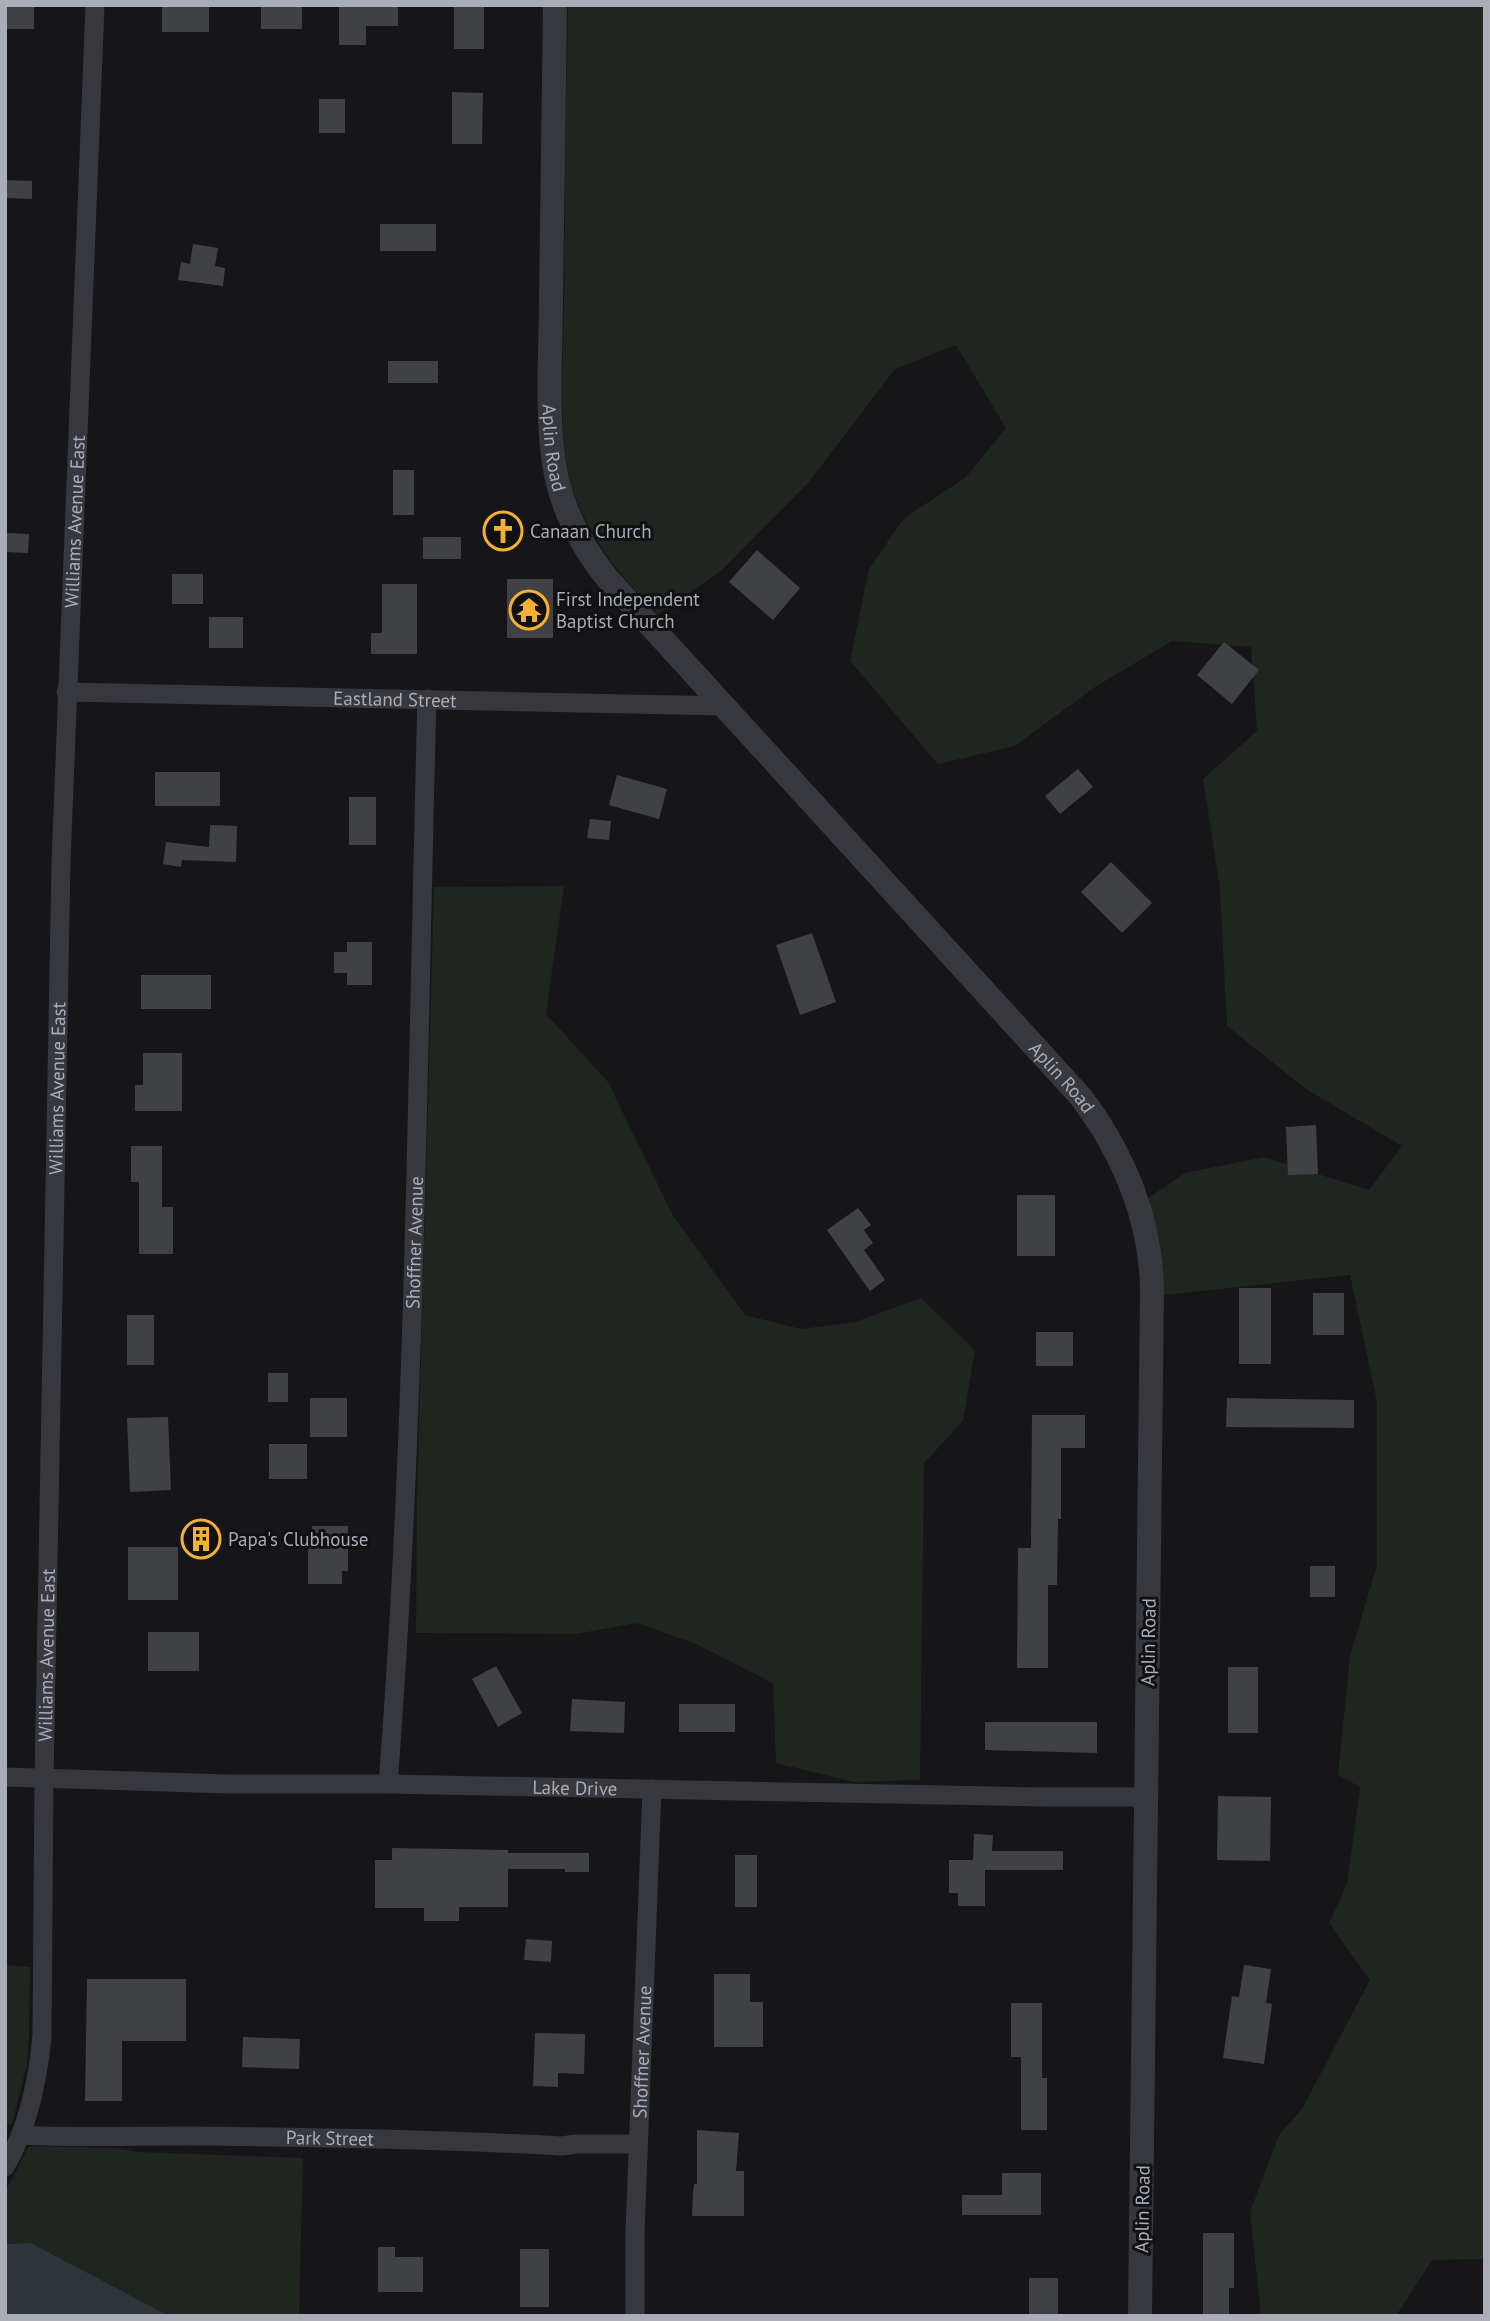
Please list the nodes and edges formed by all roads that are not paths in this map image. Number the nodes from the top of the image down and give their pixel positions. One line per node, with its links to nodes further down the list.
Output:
1 (95, 5): 3 (street, Williams Avenue East)
2 (555, 5): 5 (street, Aplin Road)
3 (66, 692): 4 (street, Eastland Street); 7 (street, Williams Avenue East)
4 (427, 699): 5 (street, Eastland Street); 8 (street, Shoffner Avenue)
5 (725, 706): 10 (street, Aplin Road)
6 (5, 1777): 7 (street, Lake Drive)
7 (44, 1780): 8 (street, Lake Drive); 11 (street, Williams Avenue East)
8 (388, 1784): 9 (street, Lake Drive)
9 (652, 1789): 10 (street, Lake Drive); 12 (street, Shoffner Avenue)
10 (1147, 1797): 15 (street, Aplin Road)
11 (20, 2135): 12 (street, Park Street); 13 (street, Williams Avenue East)
12 (638, 2144): 14 (street, Shoffner Avenue)
13 (5, 2167)
14 (635, 2316)
15 (1140, 2316)

